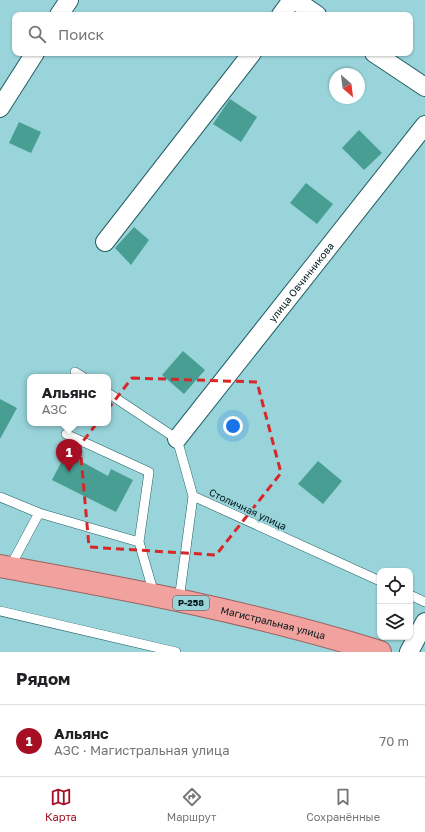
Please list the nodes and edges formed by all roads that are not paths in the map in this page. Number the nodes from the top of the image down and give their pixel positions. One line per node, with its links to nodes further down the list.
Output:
1 (69, 0): 3 (street)
2 (294, 0): 4 (street); 5 (street)
3 (61, 12)
4 (284, 12)
5 (312, 12)
6 (33, 56): 10 (street)
7 (250, 56): 12 (street)
8 (378, 56): 9 (street)
9 (425, 87)
10 (0, 108)
11 (425, 125): 17 (street, улица Овчинникова)
12 (105, 242)
13 (75, 372): 14 (lane)
14 (78, 374)
15 (111, 395): 17 (lane)
16 (66, 434): 21 (lane)
17 (177, 439): 18 (lane, Столичная улица)
18 (193, 496): 23 (lane, Столичная улица); 26 (lane)
19 (0, 497): 20 (lane)
20 (39, 513): 21 (lane); 22 (lane)
21 (139, 542): 24 (lane)
22 (5, 567): 24 (highway, Магистральная улица / Р-258)
23 (377, 580)
24 (155, 595): 26 (highway, Магистральная улица / Р-258)
25 (413, 596): 27 (lane)
26 (179, 600): 31 (highway, Магистральная улица / Р-258)
27 (425, 602)
28 (0, 611): 30 (lane)
29 (424, 625): 32 (street)
30 (176, 652)
31 (380, 652)
32 (409, 652)

